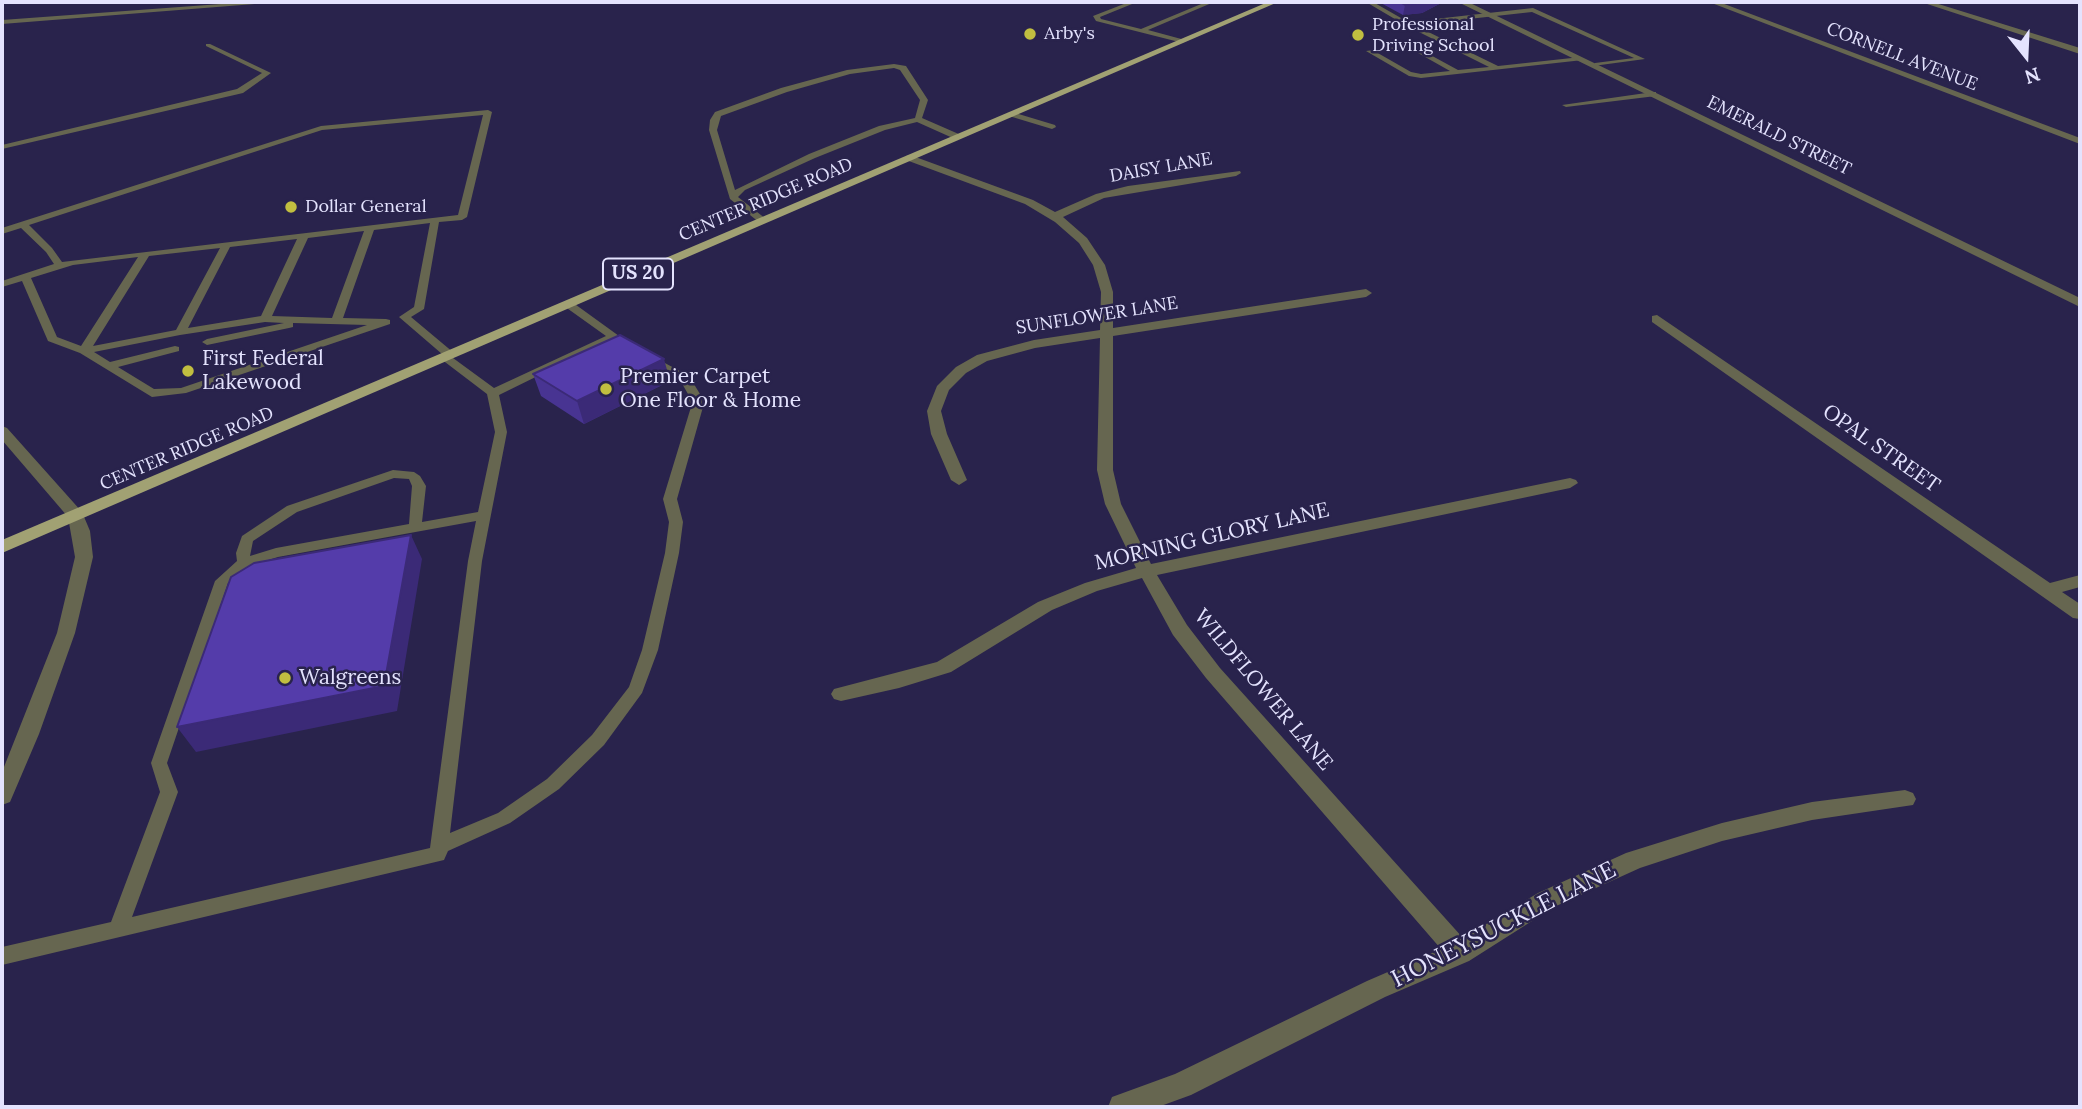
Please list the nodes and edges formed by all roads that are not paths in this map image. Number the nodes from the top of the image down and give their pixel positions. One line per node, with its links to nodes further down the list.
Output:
1 (276, 2): 10 (street)
2 (1134, 2): 12 (lane)
3 (1210, 2): 12 (lane)
4 (1274, 2): 13 (main road, CENTER RIDGE ROAD / US 20)
5 (1369, 2): 11 (lane)
6 (1462, 2): 9 (street, EMERALD STREET)
7 (1713, 2): 26 (street, CORNELL AVENUE)
8 (1925, 2): 15 (street)
9 (1490, 14): 11 (lane); 16 (street, EMERALD STREET); 17 (lane)
10 (2, 22)
11 (1406, 24): 18 (lane)
12 (1140, 31): 13 (lane)
13 (1183, 41): 22 (main road, CENTER RIDGE ROAD / US 20)
14 (208, 45): 27 (lane)
15 (2080, 51)
16 (1581, 59): 17 (street, EMERALD STREET); 18 (lane)
17 (1595, 65): 20 (street, EMERALD STREET)
18 (1497, 68): 19 (lane)
19 (1457, 72): 19 (lane)
20 (1653, 94): 21 (lane); 44 (street, EMERALD STREET)
21 (1566, 105)
22 (1012, 114): 24 (lane); 25 (main road, CENTER RIDGE ROAD / US 20)
23 (918, 119): 25 (lane); 30 (lane); 30 (lane)
24 (1052, 127)
25 (958, 137): 28 (main road, CENTER RIDGE ROAD / US 20)
26 (2080, 141)
27 (2, 147)
28 (910, 158): 31 (street, WILDFLOWER LANE); 33 (main road, CENTER RIDGE ROAD / US 20)
29 (1236, 173): 31 (street, DAISY LANE)
30 (733, 197): 33 (lane)
31 (1054, 217): 53 (street, WILDFLOWER LANE)
32 (435, 220): 34 (lane); 35 (lane); 46 (lane)
33 (763, 220): 45 (main road, CENTER RIDGE ROAD / US 20)
34 (23, 224): 36 (lane); 40 (lane)
35 (370, 228): 37 (lane); 49 (lane)
36 (2, 230)
37 (304, 235): 38 (lane); 47 (lane)
38 (227, 244): 39 (lane); 52 (lane)
39 (145, 254): 40 (lane); 57 (lane)
40 (60, 266): 41 (lane)
41 (24, 277): 42 (lane); 57 (lane)
42 (2, 284)
43 (1366, 293): 53 (street, SUNFLOWER LANE)
44 (2080, 303)
45 (568, 304): 55 (lane); 58 (main road, CENTER RIDGE ROAD / US 20)
46 (404, 317): 51 (lane); 58 (lane)
47 (265, 319): 48 (lane); 52 (lane)
48 (318, 319): 49 (lane); 54 (lane)
49 (337, 319): 51 (lane)
50 (1657, 319): 71 (street, OPAL STREET)
51 (386, 322): 59 (lane)
52 (180, 332): 57 (lane)
53 (1107, 334): 62 (street, SUNFLOWER LANE); 69 (street, WILDFLOWER LANE)
54 (206, 342)
55 (626, 343): 60 (lane); 76 (lane)
56 (175, 349): 59 (lane)
57 (84, 351): 59 (lane)
58 (447, 356): 60 (lane); 65 (main road, CENTER RIDGE ROAD / US 20)
59 (108, 366)
60 (493, 393): 64 (lane)
61 (2, 431): 65 (street)
62 (959, 480)
63 (1570, 484): 69 (street, MORNING GLORY LANE)
64 (484, 515): 66 (lane); 76 (lane)
65 (75, 516): 67 (main road, CENTER RIDGE ROAD / US 20); 74 (street)
66 (415, 528): 68 (lane); 68 (lane)
67 (2, 548)
68 (244, 563): 77 (lane)
69 (1146, 571): 73 (street, MORNING GLORY LANE); 78 (street, WILDFLOWER LANE)
70 (2080, 581): 71 (street)
71 (2047, 590): 72 (street, OPAL STREET)
72 (2080, 613)
73 (841, 694)
74 (2, 796)
75 (1905, 799): 78 (street, HONEYSUCKLE LANE)
76 (439, 846): 77 (lane)
77 (118, 929): 79 (lane)
78 (1460, 953): 80 (street, HONEYSUCKLE LANE)
79 (2, 956)
80 (1122, 1107)

